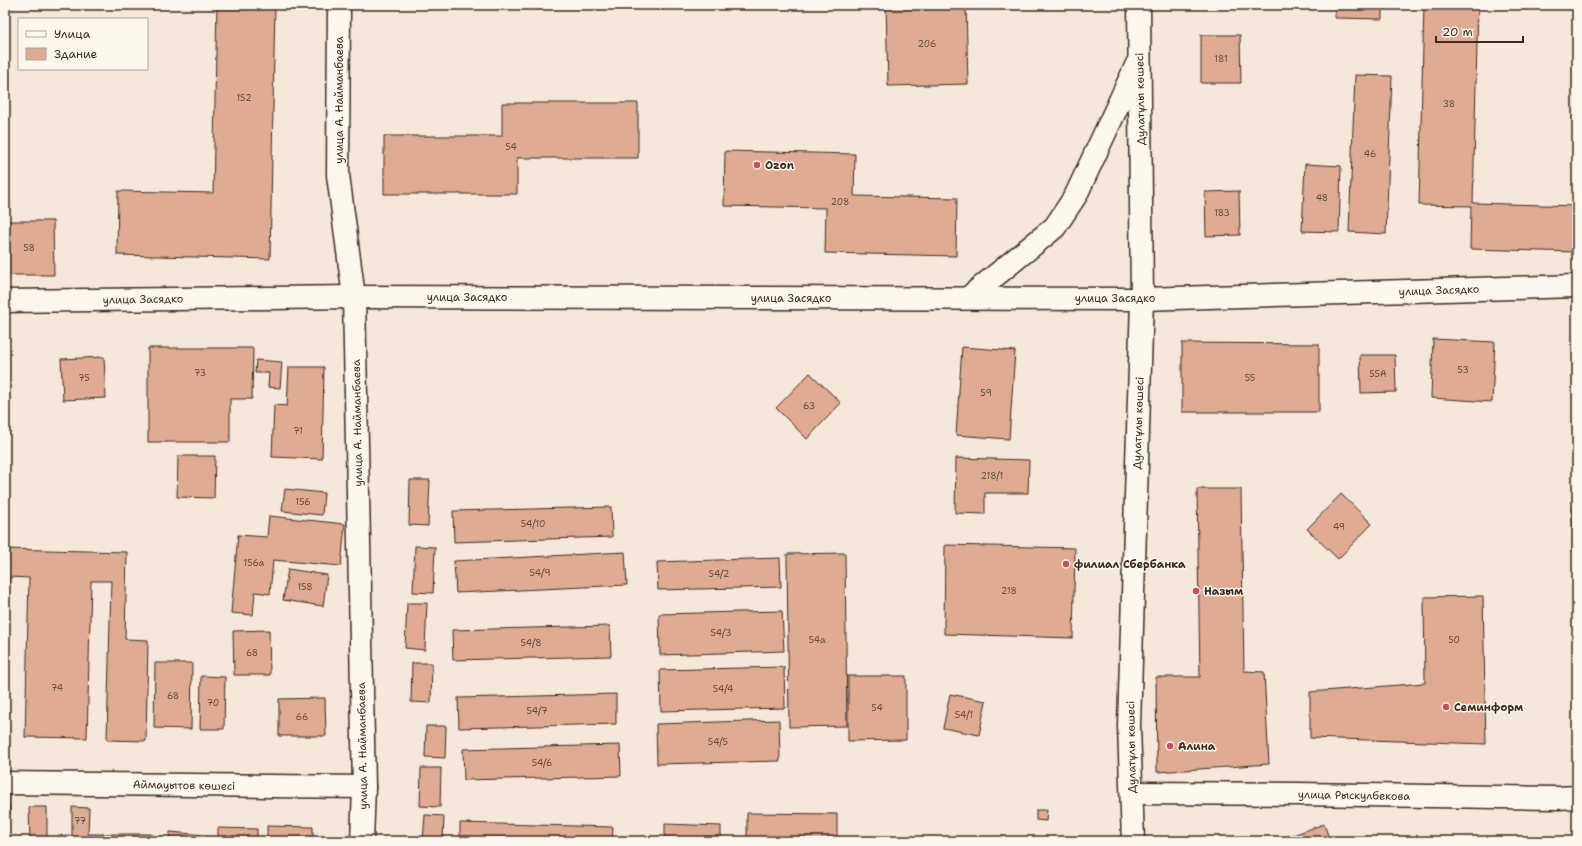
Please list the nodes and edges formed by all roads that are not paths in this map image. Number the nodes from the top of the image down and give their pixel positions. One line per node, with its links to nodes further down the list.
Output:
1 (339, 5): 5 (street, улица А. Найманбаева)
2 (1139, 5): 3 (street, Дулатұлы көшесі)
3 (1140, 57): 6 (street); 7 (street, Дулатұлы көшесі)
4 (1577, 286): 7 (street, улица Засядко)
5 (354, 297): 6 (street, улица Засядко); 8 (street, улица Засядко); 10 (street, улица А. Найманбаева)
6 (968, 298): 7 (street, улица Засядко)
7 (1142, 299): 11 (street, Дулатұлы көшесі)
8 (5, 301)
9 (5, 783): 10 (street, Аймауытов көшесі)
10 (364, 787): 13 (street, улица А. Найманбаева)
11 (1132, 793): 12 (street, улица Рыскулбекова); 14 (street, Дулатұлы көшесі)
12 (1577, 797)
13 (362, 841)
14 (1132, 841)

